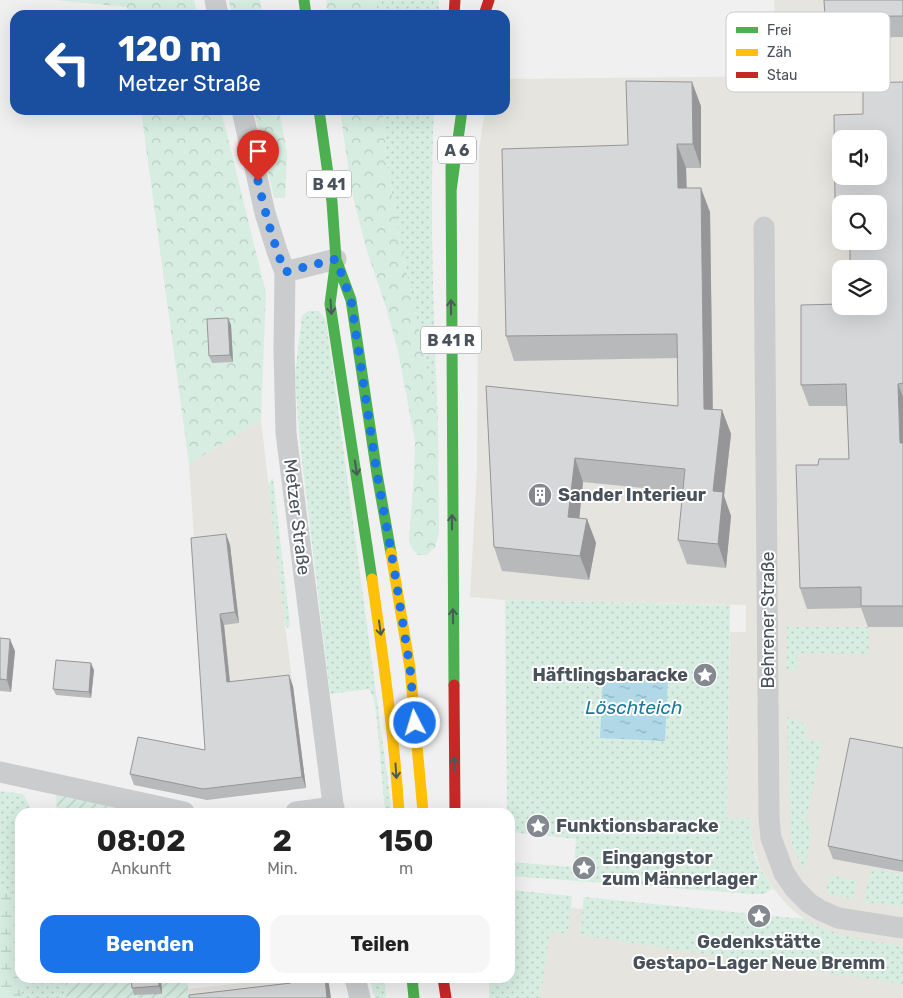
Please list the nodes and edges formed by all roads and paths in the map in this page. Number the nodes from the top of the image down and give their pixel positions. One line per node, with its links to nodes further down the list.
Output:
1 (243, 115): 8 (street)
2 (320, 115): 7 (main road, B 41)
3 (452, 115): 5 (main road, B 41 R)
4 (461, 115): 5 (main road, A 6)
5 (451, 190): 14 (main road, B 41 R, one-way to 5)
6 (764, 228): 15 (street, Behrener Straße)
7 (336, 259): 8 (street); 12 (main road, B 41, one-way to 12); 13 (main road, B 41)
8 (285, 272): 11 (street, Metzer Straße)
9 (0, 772): 10 (street)
10 (166, 808)
11 (334, 808)
12 (399, 808)
13 (423, 808)
14 (455, 808)
15 (903, 928)
16 (356, 983): 20 (street)
17 (412, 983): 21 (main road)
18 (444, 983): 22 (main road)
19 (452, 983): 23 (main road)
20 (360, 998)
21 (414, 998)
22 (446, 998)
23 (451, 998)

